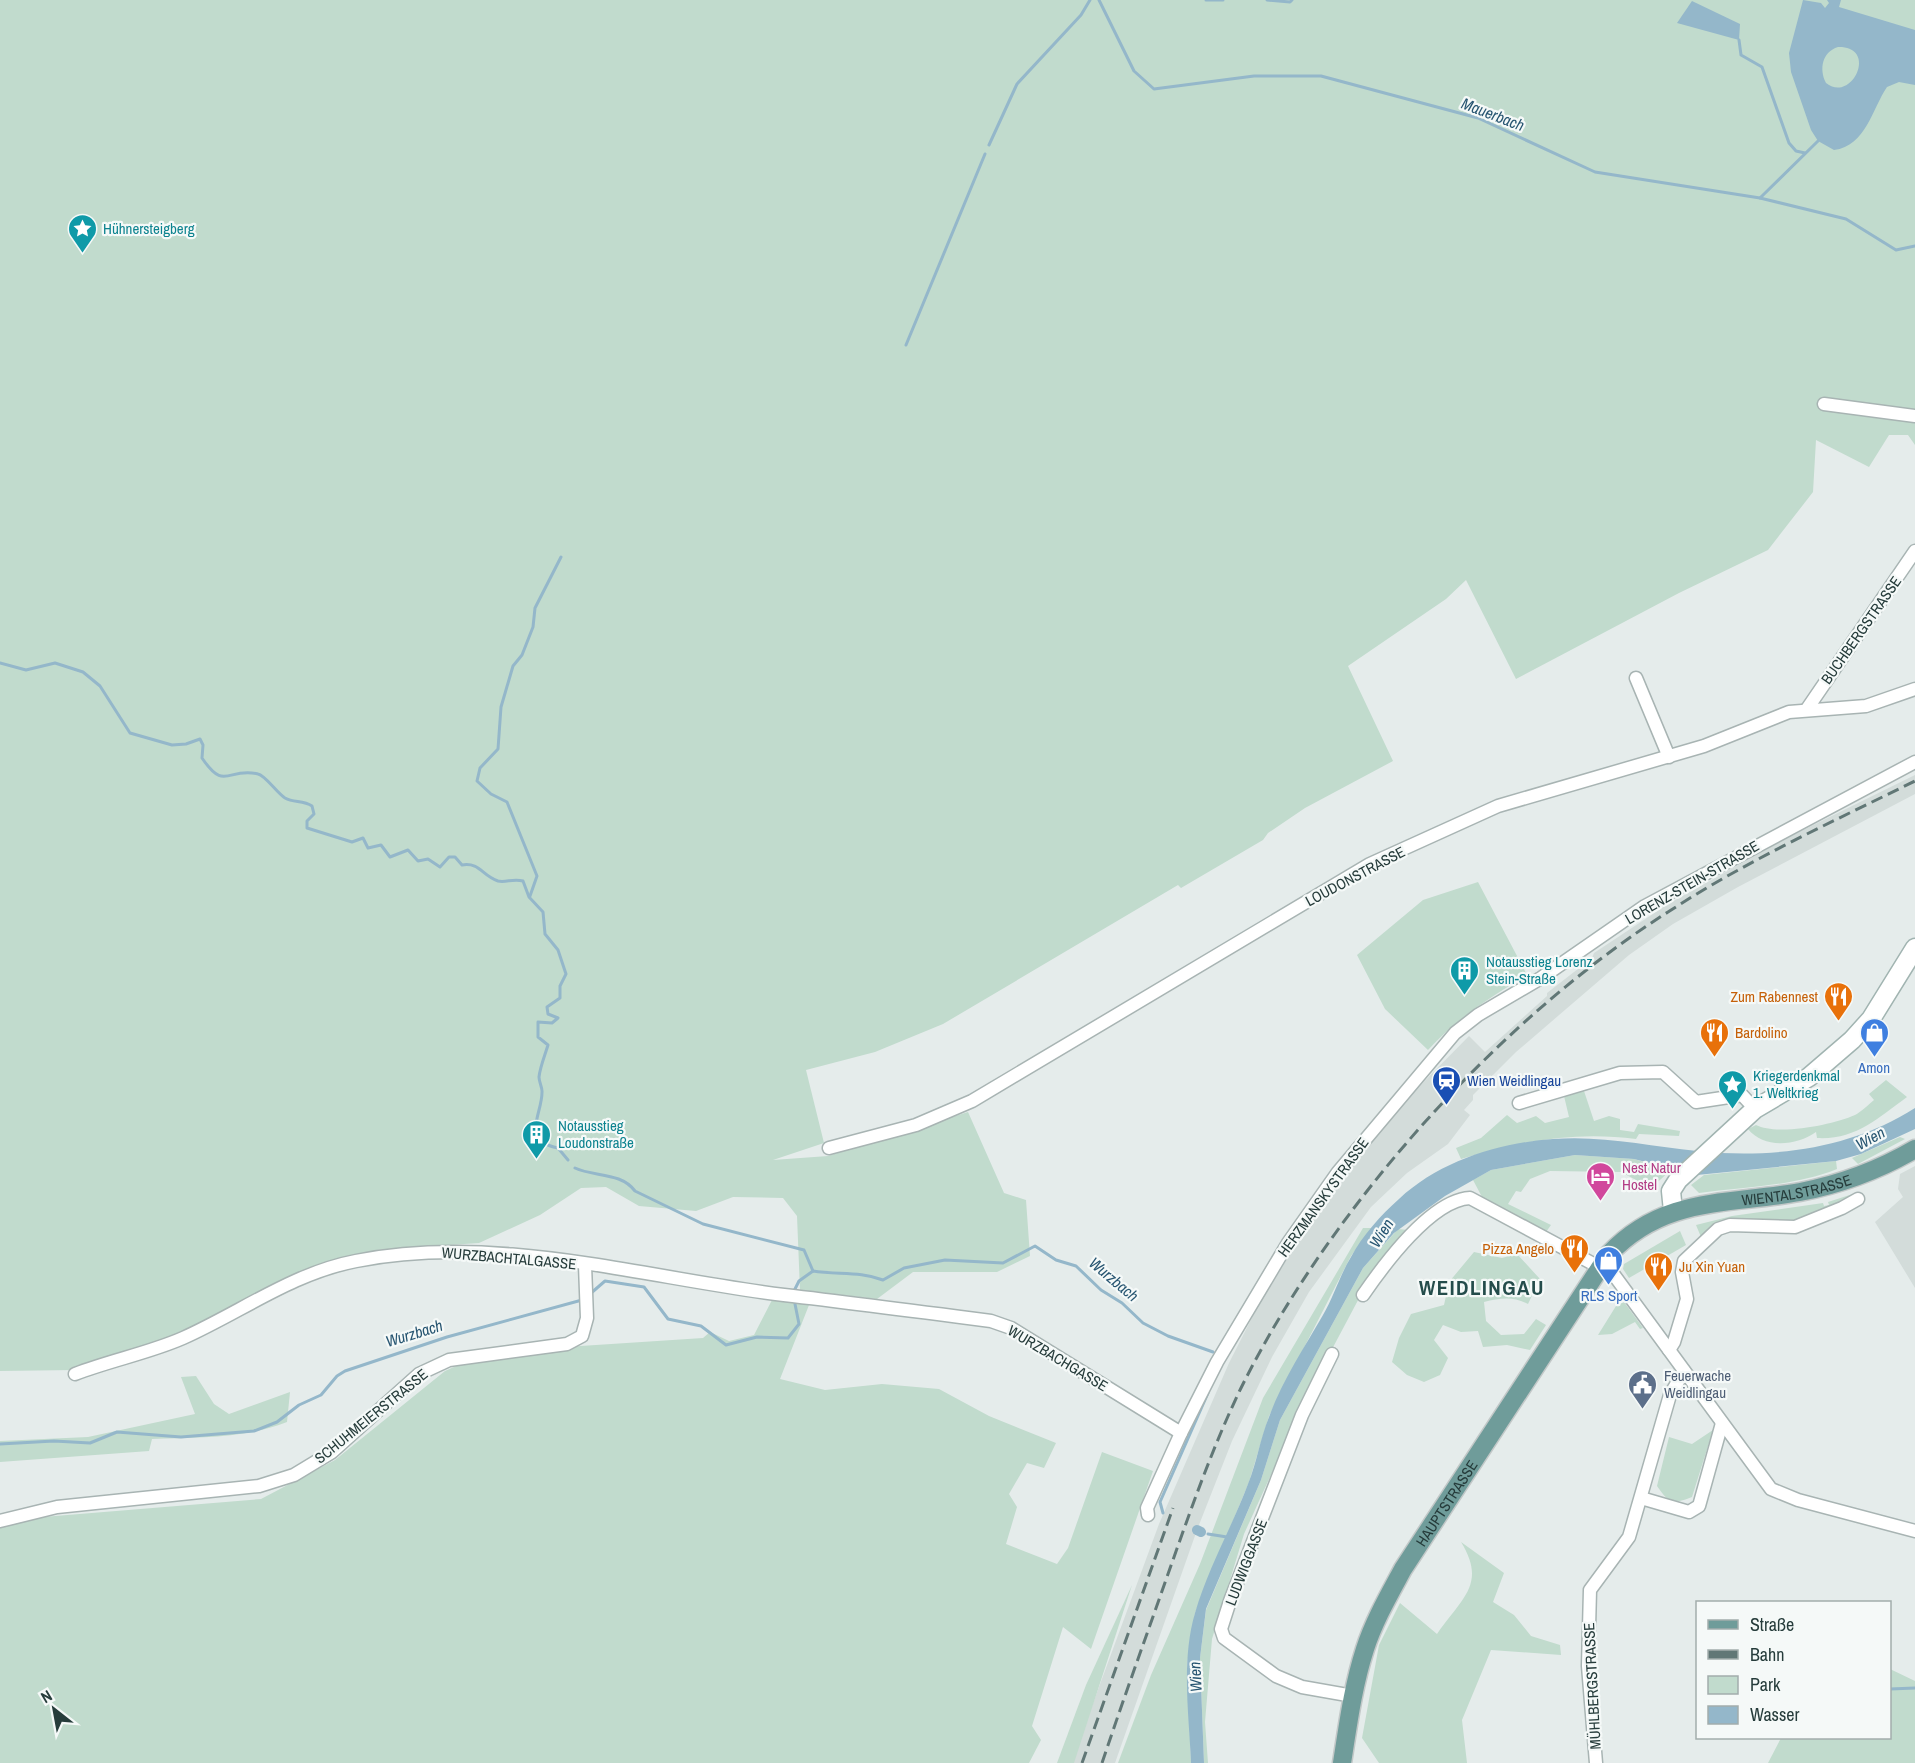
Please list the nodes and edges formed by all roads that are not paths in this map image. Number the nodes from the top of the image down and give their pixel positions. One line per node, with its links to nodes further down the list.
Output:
1 (1824, 404): 2 (street)
2 (1915, 416)
3 (1915, 551): 6 (street, BUCHBERGSTRASSE)
4 (1636, 678): 7 (street)
5 (1915, 688): 6 (street, LOUDONSTRASSE)
6 (1808, 708): 7 (street, LOUDONSTRASSE)
7 (1669, 757): 13 (street, LOUDONSTRASSE)
8 (1910, 765): 10 (street, LORENZ-STEIN-STRASSE)
9 (1915, 948): 12 (main road)
10 (1434, 1057): 26 (street, HERZMANSKYSTRASSE)
11 (1520, 1103): 12 (street)
12 (1755, 1109): 16 (main road)
13 (829, 1148)
14 (1915, 1149): 16 (main road, WIENTALSTRASSE)
15 (1858, 1199): 21 (street)
16 (1673, 1211): 18 (main road, WIENTALSTRASSE)
17 (585, 1265): 20 (street, WURZBACHTALGASSE); 24 (street, WURZBACHTALGASSE); 29 (street, SCHUHMEIERSTRASSE)
18 (1600, 1266): 19 (street); 21 (street); 31 (main road, HAUPTSTRASSE)
19 (1363, 1295)
20 (809, 1297): 26 (street, WURZBACHGASSE)
21 (1669, 1350): 23 (street)
22 (1332, 1354): 31 (street, LUDWIGGASSE)
23 (1684, 1371): 25 (street); 27 (street, MÜHLBERGSTRASSE)
24 (75, 1374)
25 (1722, 1423): 27 (street); 30 (street)
26 (1180, 1433): 28 (street)
27 (1641, 1498): 33 (street, MÜHLBERGSTRASSE)
28 (1148, 1515)
29 (0, 1521)
30 (1915, 1531)
31 (1353, 1696): 32 (main road, HAUPTSTRASSE)
32 (1342, 1763)
33 (1596, 1763)

